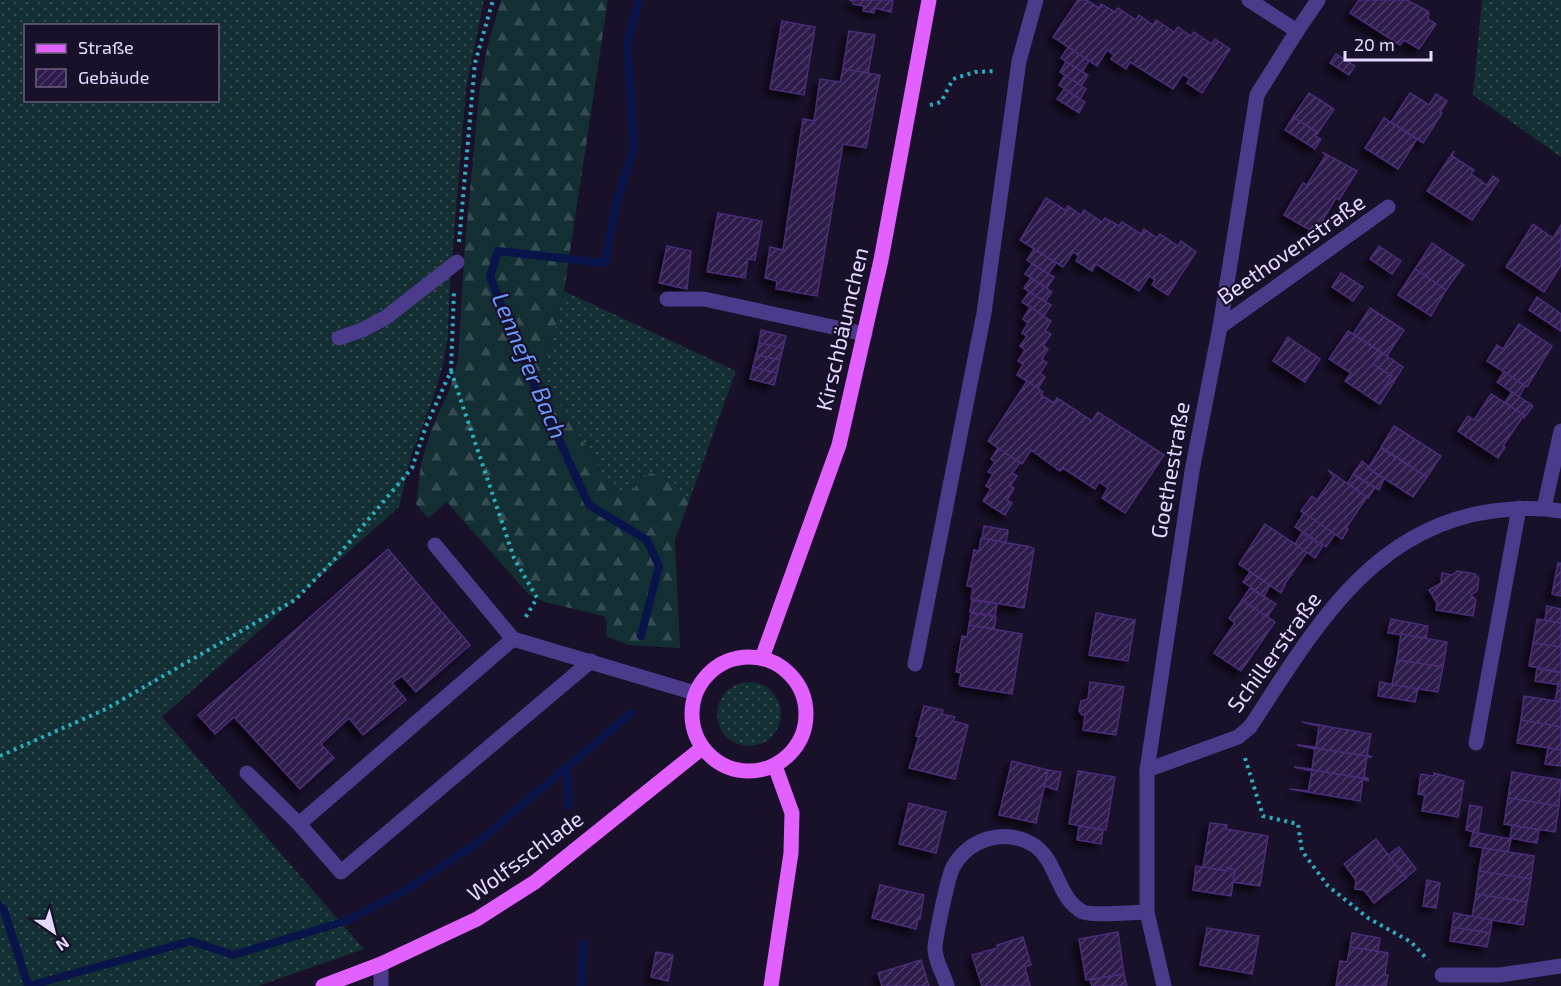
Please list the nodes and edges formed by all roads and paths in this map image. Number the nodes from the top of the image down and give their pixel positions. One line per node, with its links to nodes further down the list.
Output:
1 (493, 0): 10 (path)
2 (929, 0): 8 (main road, Kirschbäumchen)
3 (1036, 0): 7 (street)
4 (1249, 0): 6 (street)
5 (1317, 0): 6 (street, Goethestraße)
6 (1297, 31): 12 (street, Goethestraße)
7 (1019, 61): 8 (path); 24 (street)
8 (908, 111): 13 (main road, Kirschbäumchen)
9 (1388, 207): 12 (street, Beethovenstraße)
10 (457, 262): 14 (street); 15 (path)
11 (667, 299): 13 (street)
12 (1220, 327): 31 (street, Goethestraße)
13 (866, 334): 22 (main road, Kirschbäumchen)
14 (339, 338)
15 (451, 371): 21 (path); 29 (path)
16 (1561, 431): 18 (street)
17 (1519, 508): 18 (street, Schillerstraße); 26 (street, Schillerstraße); 27 (street)
18 (1544, 508): 19 (street, Schillerstraße)
19 (1561, 511)
20 (435, 544): 21 (street)
21 (513, 639): 23 (street); 33 (street)
22 (762, 658): 25 (main road); 30 (main road)
23 (591, 661): 25 (street); 33 (street)
24 (915, 664)
25 (695, 693): 28 (main road)
26 (1238, 737): 31 (street, Schillerstraße); 37 (path)
27 (1476, 743)
28 (702, 748): 30 (main road); 35 (main road, Wolfsschlade)
29 (0, 756)
30 (775, 766): 40 (main road)
31 (1147, 770): 34 (street, Goethestraße)
32 (247, 773): 33 (street)
33 (299, 824)
34 (1147, 912): 41 (street); 42 (street, Goethestraße)
35 (381, 963): 38 (main road, Wolfsschlade); 39 (street)
36 (1561, 966): 37 (street)
37 (1442, 975)
38 (323, 986)
39 (381, 986)
40 (771, 986)
41 (947, 986)
42 (1164, 986)

